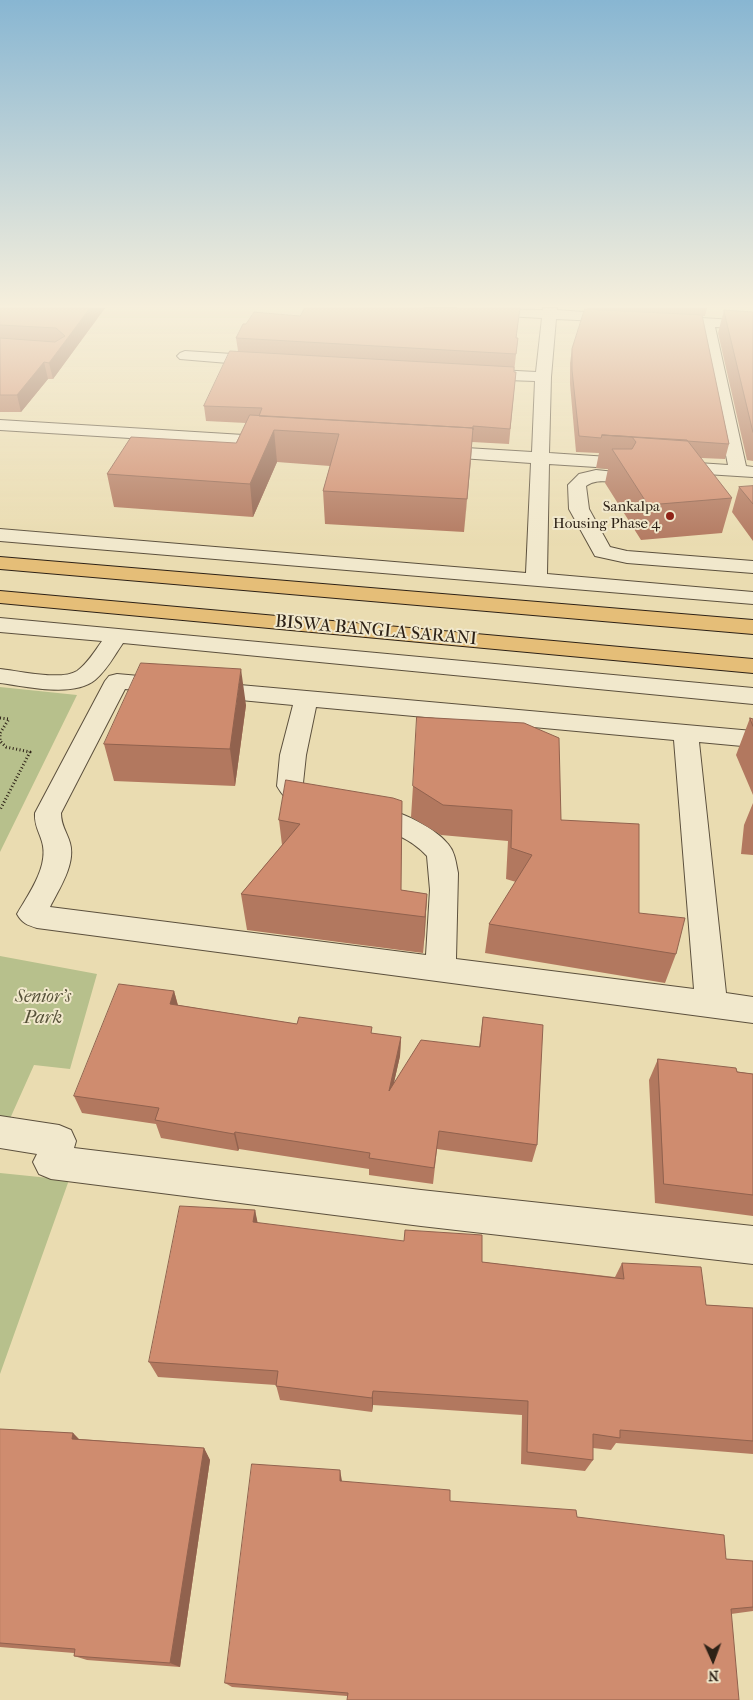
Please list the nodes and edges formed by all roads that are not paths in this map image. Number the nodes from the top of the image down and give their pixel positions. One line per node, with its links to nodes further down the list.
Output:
1 (543, 387): 6 (street)
2 (724, 387): 7 (street)
3 (0, 425): 4 (street)
4 (295, 443)
5 (412, 450): 6 (street)
6 (540, 457): 7 (street); 8 (street)
7 (746, 472)
8 (539, 482): 9 (street); 14 (street)
9 (577, 485): 10 (street); 13 (street)
10 (753, 486)
11 (0, 536): 14 (street)
12 (0, 563): 19 (main road, BISWA BANGLA SARANI)
13 (753, 567)
14 (536, 581): 16 (street)
15 (0, 597): 17 (main road, BISWA BANGLA SARANI)
16 (753, 598)
17 (206, 616): 21 (street); 22 (main road, BISWA BANGLA SARANI)
18 (0, 625): 20 (street)
19 (753, 628)
20 (118, 635): 21 (street); 23 (street)
21 (195, 642): 24 (street)
22 (753, 666)
23 (0, 676)
24 (753, 696)
25 (306, 698): 26 (street); 28 (street); 28 (street)
26 (686, 733): 27 (street); 29 (street)
27 (753, 739)
28 (440, 970): 29 (street)
29 (711, 1004): 30 (street)
30 (753, 1010)
31 (0, 1132): 32 (street)
32 (753, 1245)

